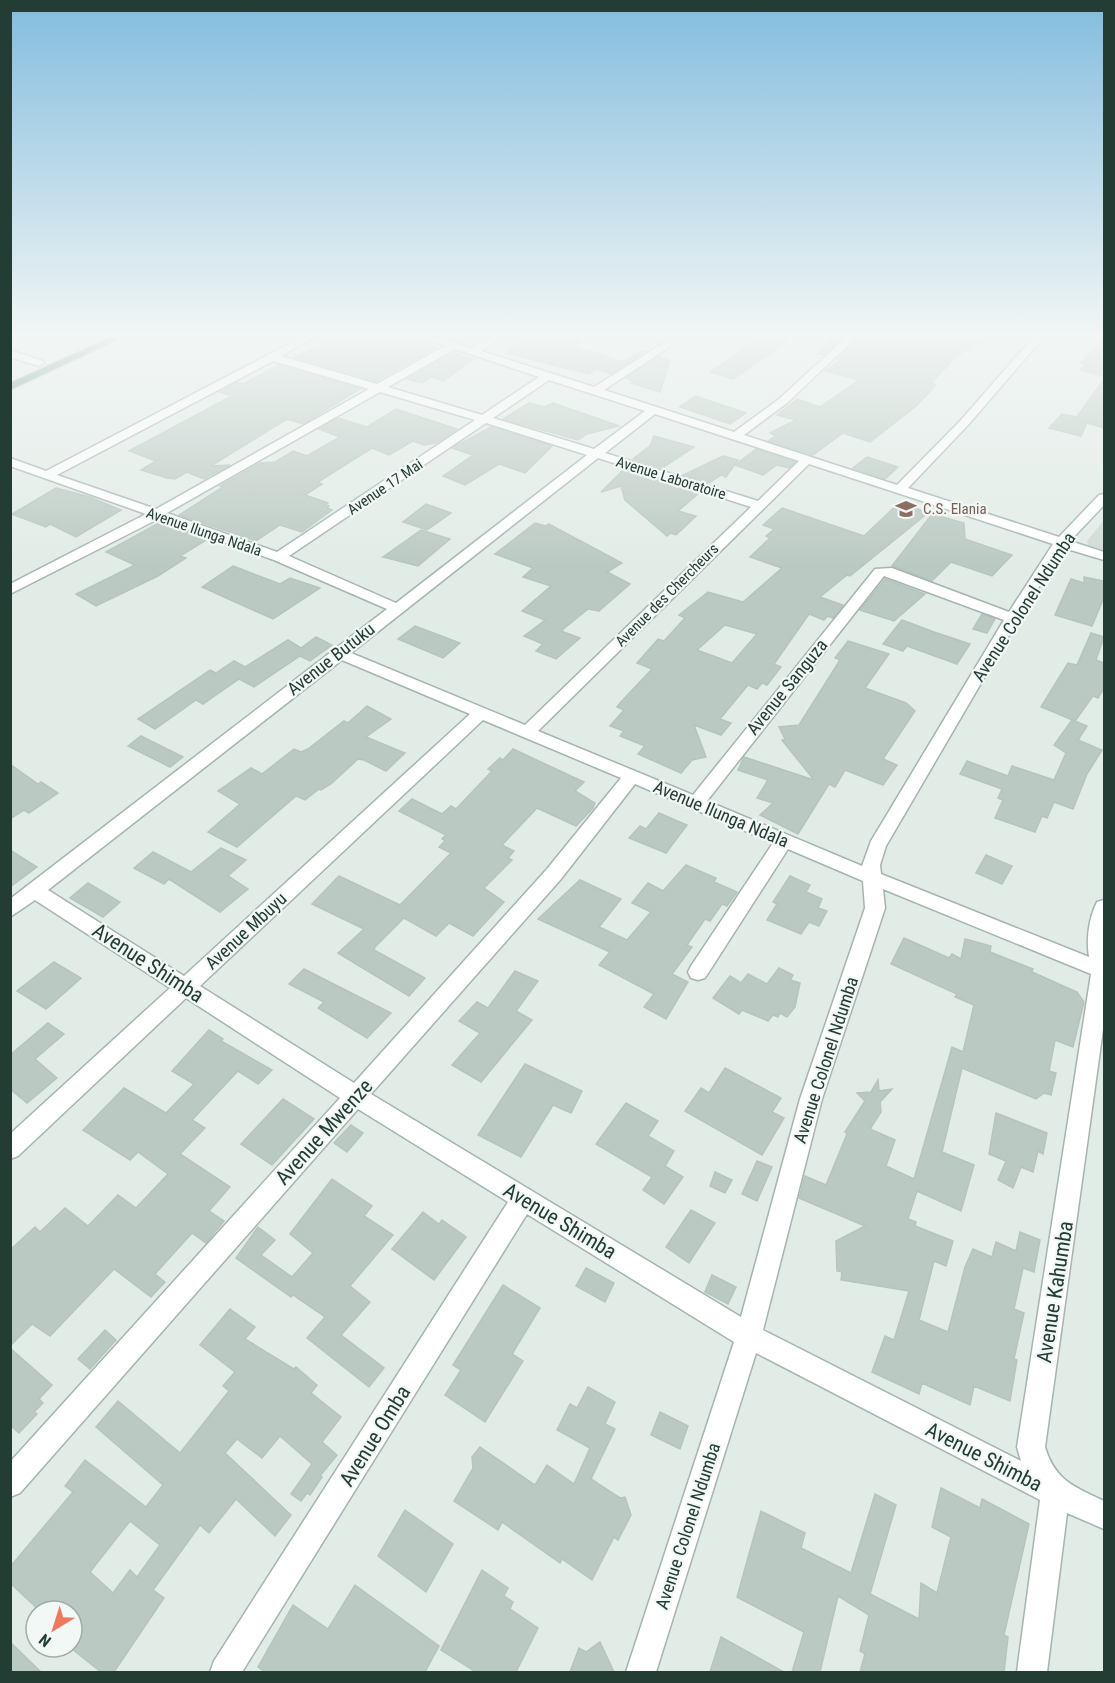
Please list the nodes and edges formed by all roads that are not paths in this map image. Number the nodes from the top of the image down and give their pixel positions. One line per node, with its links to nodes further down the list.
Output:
1 (171, 411): 14 (street)
2 (338, 411): 18 (street)
3 (456, 411): 9 (street, Avenue Laboratoire)
4 (497, 411): 9 (street, Avenue 17 Mai)
5 (652, 411): 11 (street, Avenue Butuku)
6 (659, 411): 10 (street)
7 (770, 411): 10 (street)
8 (975, 411): 15 (street)
9 (485, 419): 11 (street, Avenue Laboratoire); 21 (street, Avenue 17 Mai)
10 (736, 436): 12 (street)
11 (595, 454): 17 (street, Avenue Laboratoire); 23 (street, Avenue Butuku)
12 (807, 460): 15 (street); 17 (street, Avenue des Chercheurs)
13 (10, 462): 14 (street, Avenue Ilunga Ndala)
14 (47, 476): 18 (street, Avenue Ilunga Ndala)
15 (899, 490): 19 (street)
16 (1104, 498): 19 (street, Avenue Colonel Ndumba)
17 (759, 504): 27 (street, Avenue des Chercheurs)
18 (155, 515): 21 (street, Avenue Ilunga Ndala); 22 (street)
19 (1062, 541): 20 (street); 24 (street, Avenue Colonel Ndumba)
20 (1104, 556)
21 (279, 557): 23 (street, Avenue Ilunga Ndala)
22 (10, 590)
23 (396, 608): 25 (street, Avenue Butuku)
24 (1012, 618): 29 (street, Avenue Sanguza); 31 (street, Avenue Colonel Ndumba)
25 (339, 653): 26 (street, Avenue Ilunga Ndala); 32 (street, Avenue Butuku)
26 (481, 713): 27 (street, Avenue Ilunga Ndala); 37 (street, Avenue Mbuyu)
27 (527, 732): 28 (street, Avenue Ilunga Ndala)
28 (632, 776): 29 (street, Avenue Ilunga Ndala); 38 (street, Avenue Mwenze)
29 (696, 803): 30 (street, Avenue Ilunga Ndala)
30 (784, 840): 31 (street, Avenue Ilunga Ndala); 36 (street)
31 (871, 877): 35 (street, Avenue Ilunga Ndala); 41 (street, Avenue Colonel Ndumba)
32 (35, 891): 34 (street, Avenue Butuku); 37 (street, Avenue Shimba)
33 (1104, 907): 35 (street, Avenue Kahumba)
34 (10, 910)
35 (1103, 970): 43 (street, Avenue Kahumba)
36 (698, 972)
37 (185, 987): 38 (street, Avenue Shimba); 39 (street, Avenue Mbuyu)
38 (356, 1097): 40 (street, Avenue Shimba); 42 (street, Avenue Mwenze)
39 (10, 1149)
40 (523, 1199): 41 (street, Avenue Shimba); 45 (street, Avenue Omba)
41 (749, 1336): 43 (street, Avenue Shimba); 46 (street, Avenue Colonel Ndumba)
42 (10, 1483)
43 (1055, 1493): 44 (street, Avenue Shimba); 47 (street)
44 (1104, 1515)
45 (225, 1672)
46 (641, 1672)
47 (1032, 1672)

